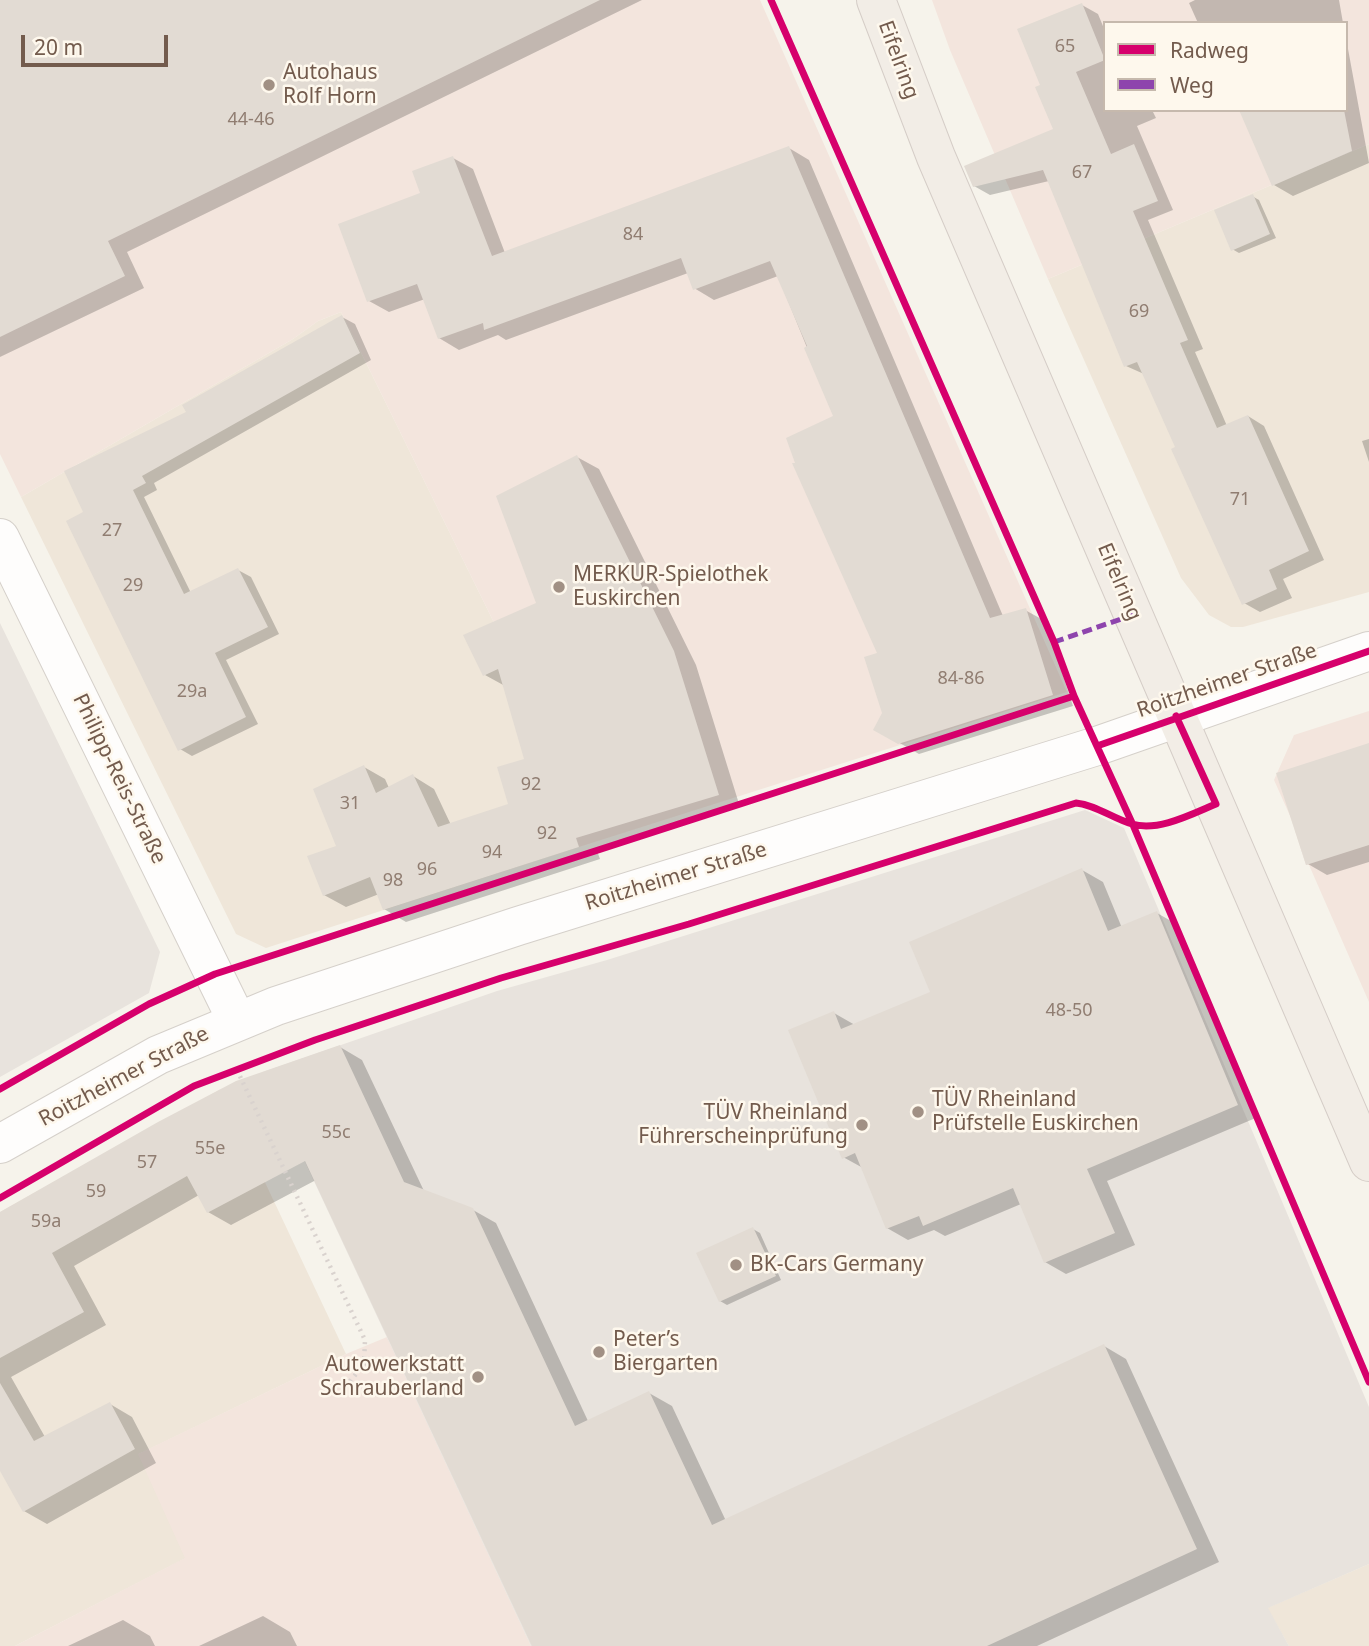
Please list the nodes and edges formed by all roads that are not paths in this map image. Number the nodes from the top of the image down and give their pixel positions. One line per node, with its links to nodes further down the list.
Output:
1 (876, 0): 4 (main road, Eifelring)
2 (0, 538): 5 (street, Philipp-Reis-Straße)
3 (1369, 650): 4 (street, Roitzheimer Straße)
4 (1176, 716): 5 (street, Roitzheimer Straße); 7 (main road, Eifelring)
5 (237, 1021): 6 (street, Roitzheimer Straße)
6 (0, 1144)
7 (1369, 1162)

